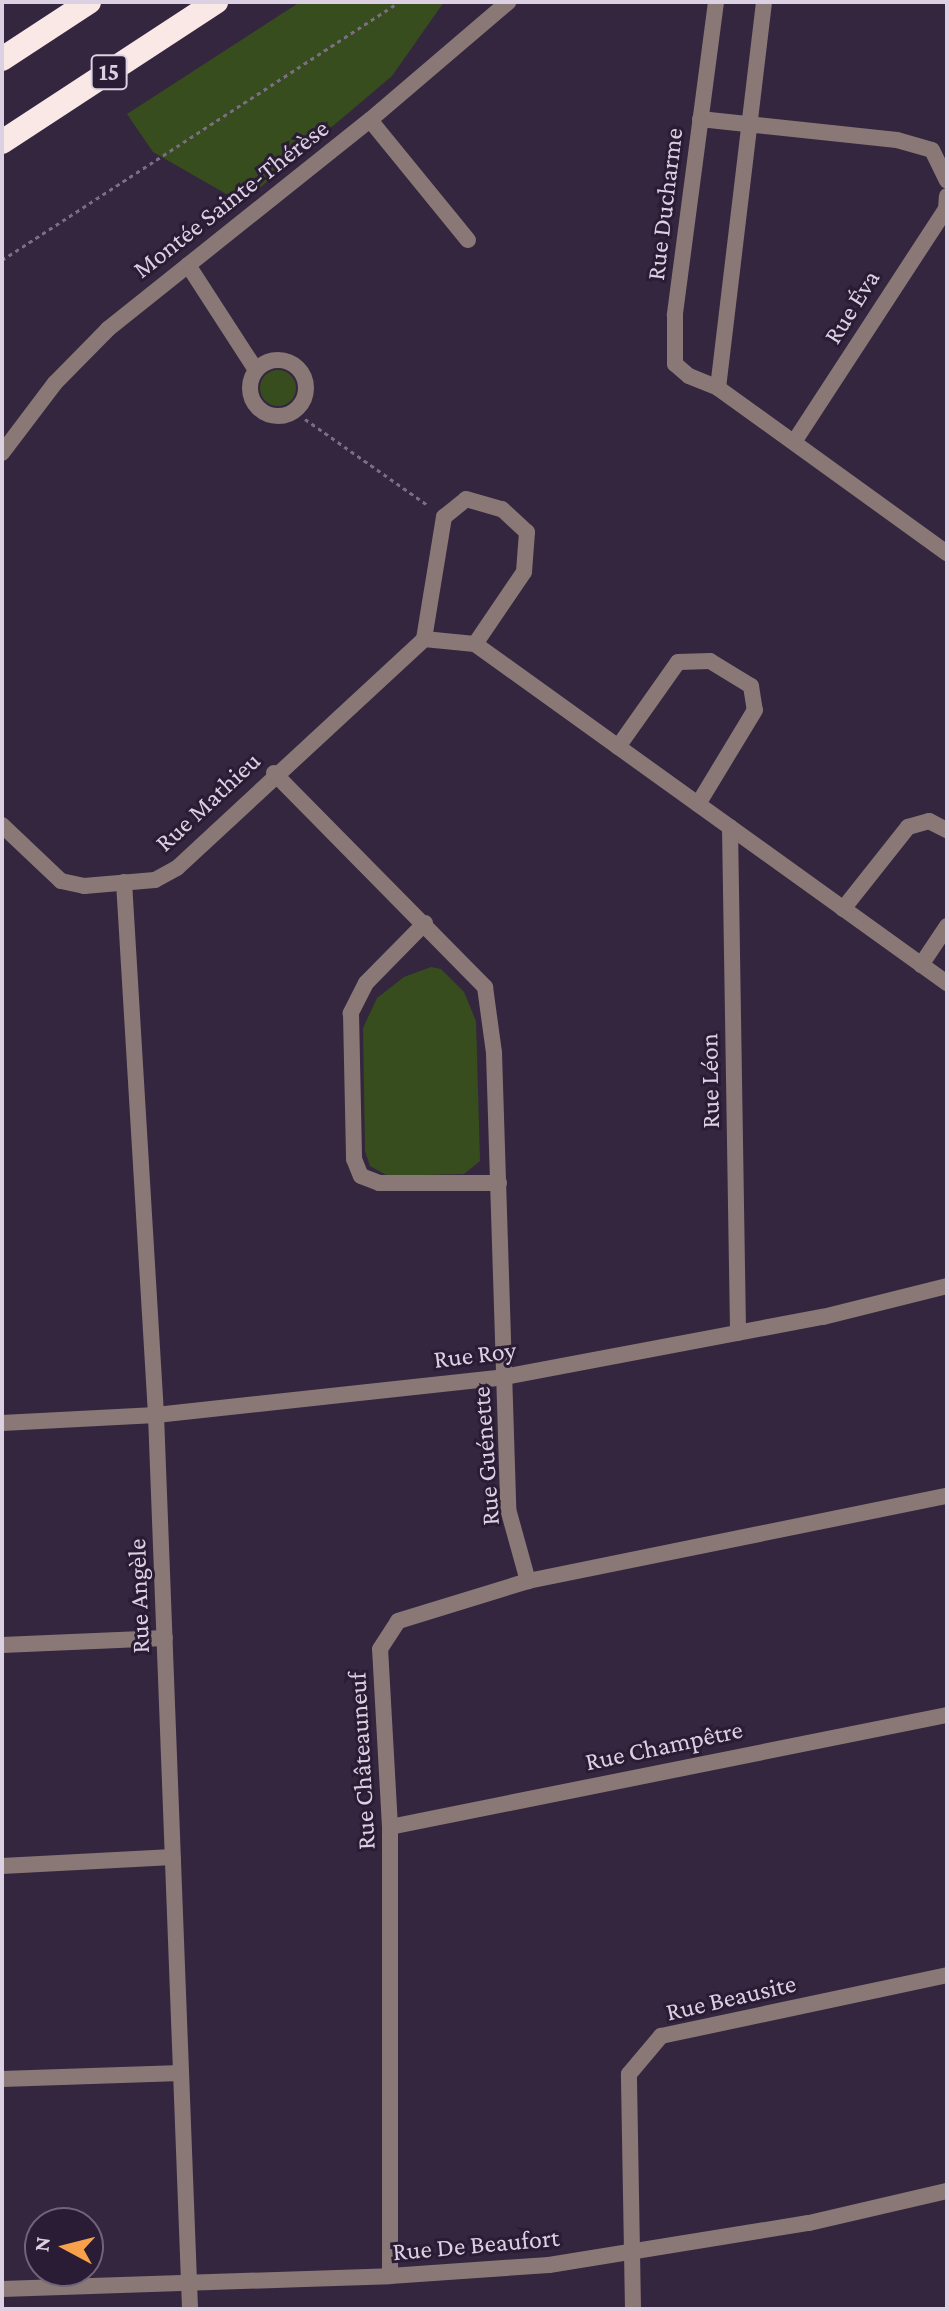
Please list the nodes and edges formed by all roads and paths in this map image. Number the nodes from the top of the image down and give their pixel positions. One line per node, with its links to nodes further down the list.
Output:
1 (89, 2): 7 (highway)
2 (216, 2): 11 (highway, 15)
3 (400, 2): 15 (path)
4 (508, 2): 9 (street, Montée Sainte-Thérèse)
5 (716, 2): 8 (street, Rue Ducharme)
6 (764, 2): 10 (street)
7 (2, 59)
8 (700, 119): 10 (street); 18 (street, Rue Ducharme)
9 (370, 120): 14 (street); 16 (street, Montée Sainte-Thérèse)
10 (748, 125): 12 (street); 18 (street)
11 (2, 142)
12 (947, 181)
13 (947, 196): 20 (street, Rue Éva)
14 (468, 240)
15 (2, 260)
16 (188, 265): 17 (street); 21 (street, Montée Sainte-Thérèse)
17 (256, 370)
18 (718, 388): 20 (street, Rue Ducharme)
19 (305, 419): 22 (path)
20 (794, 442): 23 (street, Rue Ducharme)
21 (2, 453)
22 (444, 517): 24 (street); 25 (street)
23 (947, 553)
24 (424, 639): 25 (street); 27 (street, Rue Mathieu)
25 (475, 644): 26 (street)
26 (618, 747): 28 (street); 28 (street)
27 (274, 773): 32 (street, Rue Mathieu); 34 (street, Rue Guénette)
28 (698, 804): 30 (street)
29 (2, 825): 32 (street, Rue Mathieu)
30 (730, 827): 33 (street); 40 (street, Rue Léon)
31 (947, 830): 33 (street)
32 (124, 882): 42 (street, Rue Angèle)
33 (843, 909): 36 (street)
34 (425, 923): 38 (street, Rue Guénette); 38 (street)
35 (947, 926): 36 (street)
36 (921, 965): 37 (street)
37 (947, 983)
38 (499, 1183): 41 (street, Rue Guénette)
39 (947, 1286): 40 (street, Rue Roy)
40 (738, 1333): 41 (street, Rue Roy)
41 (504, 1377): 42 (street, Rue Roy); 45 (street, Rue Guénette)
42 (156, 1415): 43 (street, Rue Roy); 46 (street, Rue Angèle)
43 (2, 1423)
44 (947, 1496): 45 (street, Rue Châteauneuf)
45 (528, 1581): 49 (street, Rue Châteauneuf)
46 (165, 1638): 47 (street); 50 (street, Rue Angèle)
47 (2, 1645)
48 (947, 1715): 49 (street, Rue Champêtre)
49 (390, 1827): 57 (street, Rue Châteauneuf)
50 (173, 1857): 51 (street); 53 (street, Rue Angèle)
51 (2, 1866)
52 (947, 1975): 56 (street, Rue Beausite)
53 (181, 2073): 54 (street); 58 (street, Rue Angèle)
54 (2, 2079)
55 (947, 2191): 56 (street, Rue De Beaufort)
56 (632, 2251): 57 (street, Rue De Beaufort); 61 (street, Rue Beausite)
57 (390, 2276): 58 (street, Rue De Beaufort)
58 (189, 2283): 59 (street, Rue De Beaufort); 60 (street, Rue Angèle)
59 (2, 2289)
60 (190, 2309)
61 (633, 2309)

